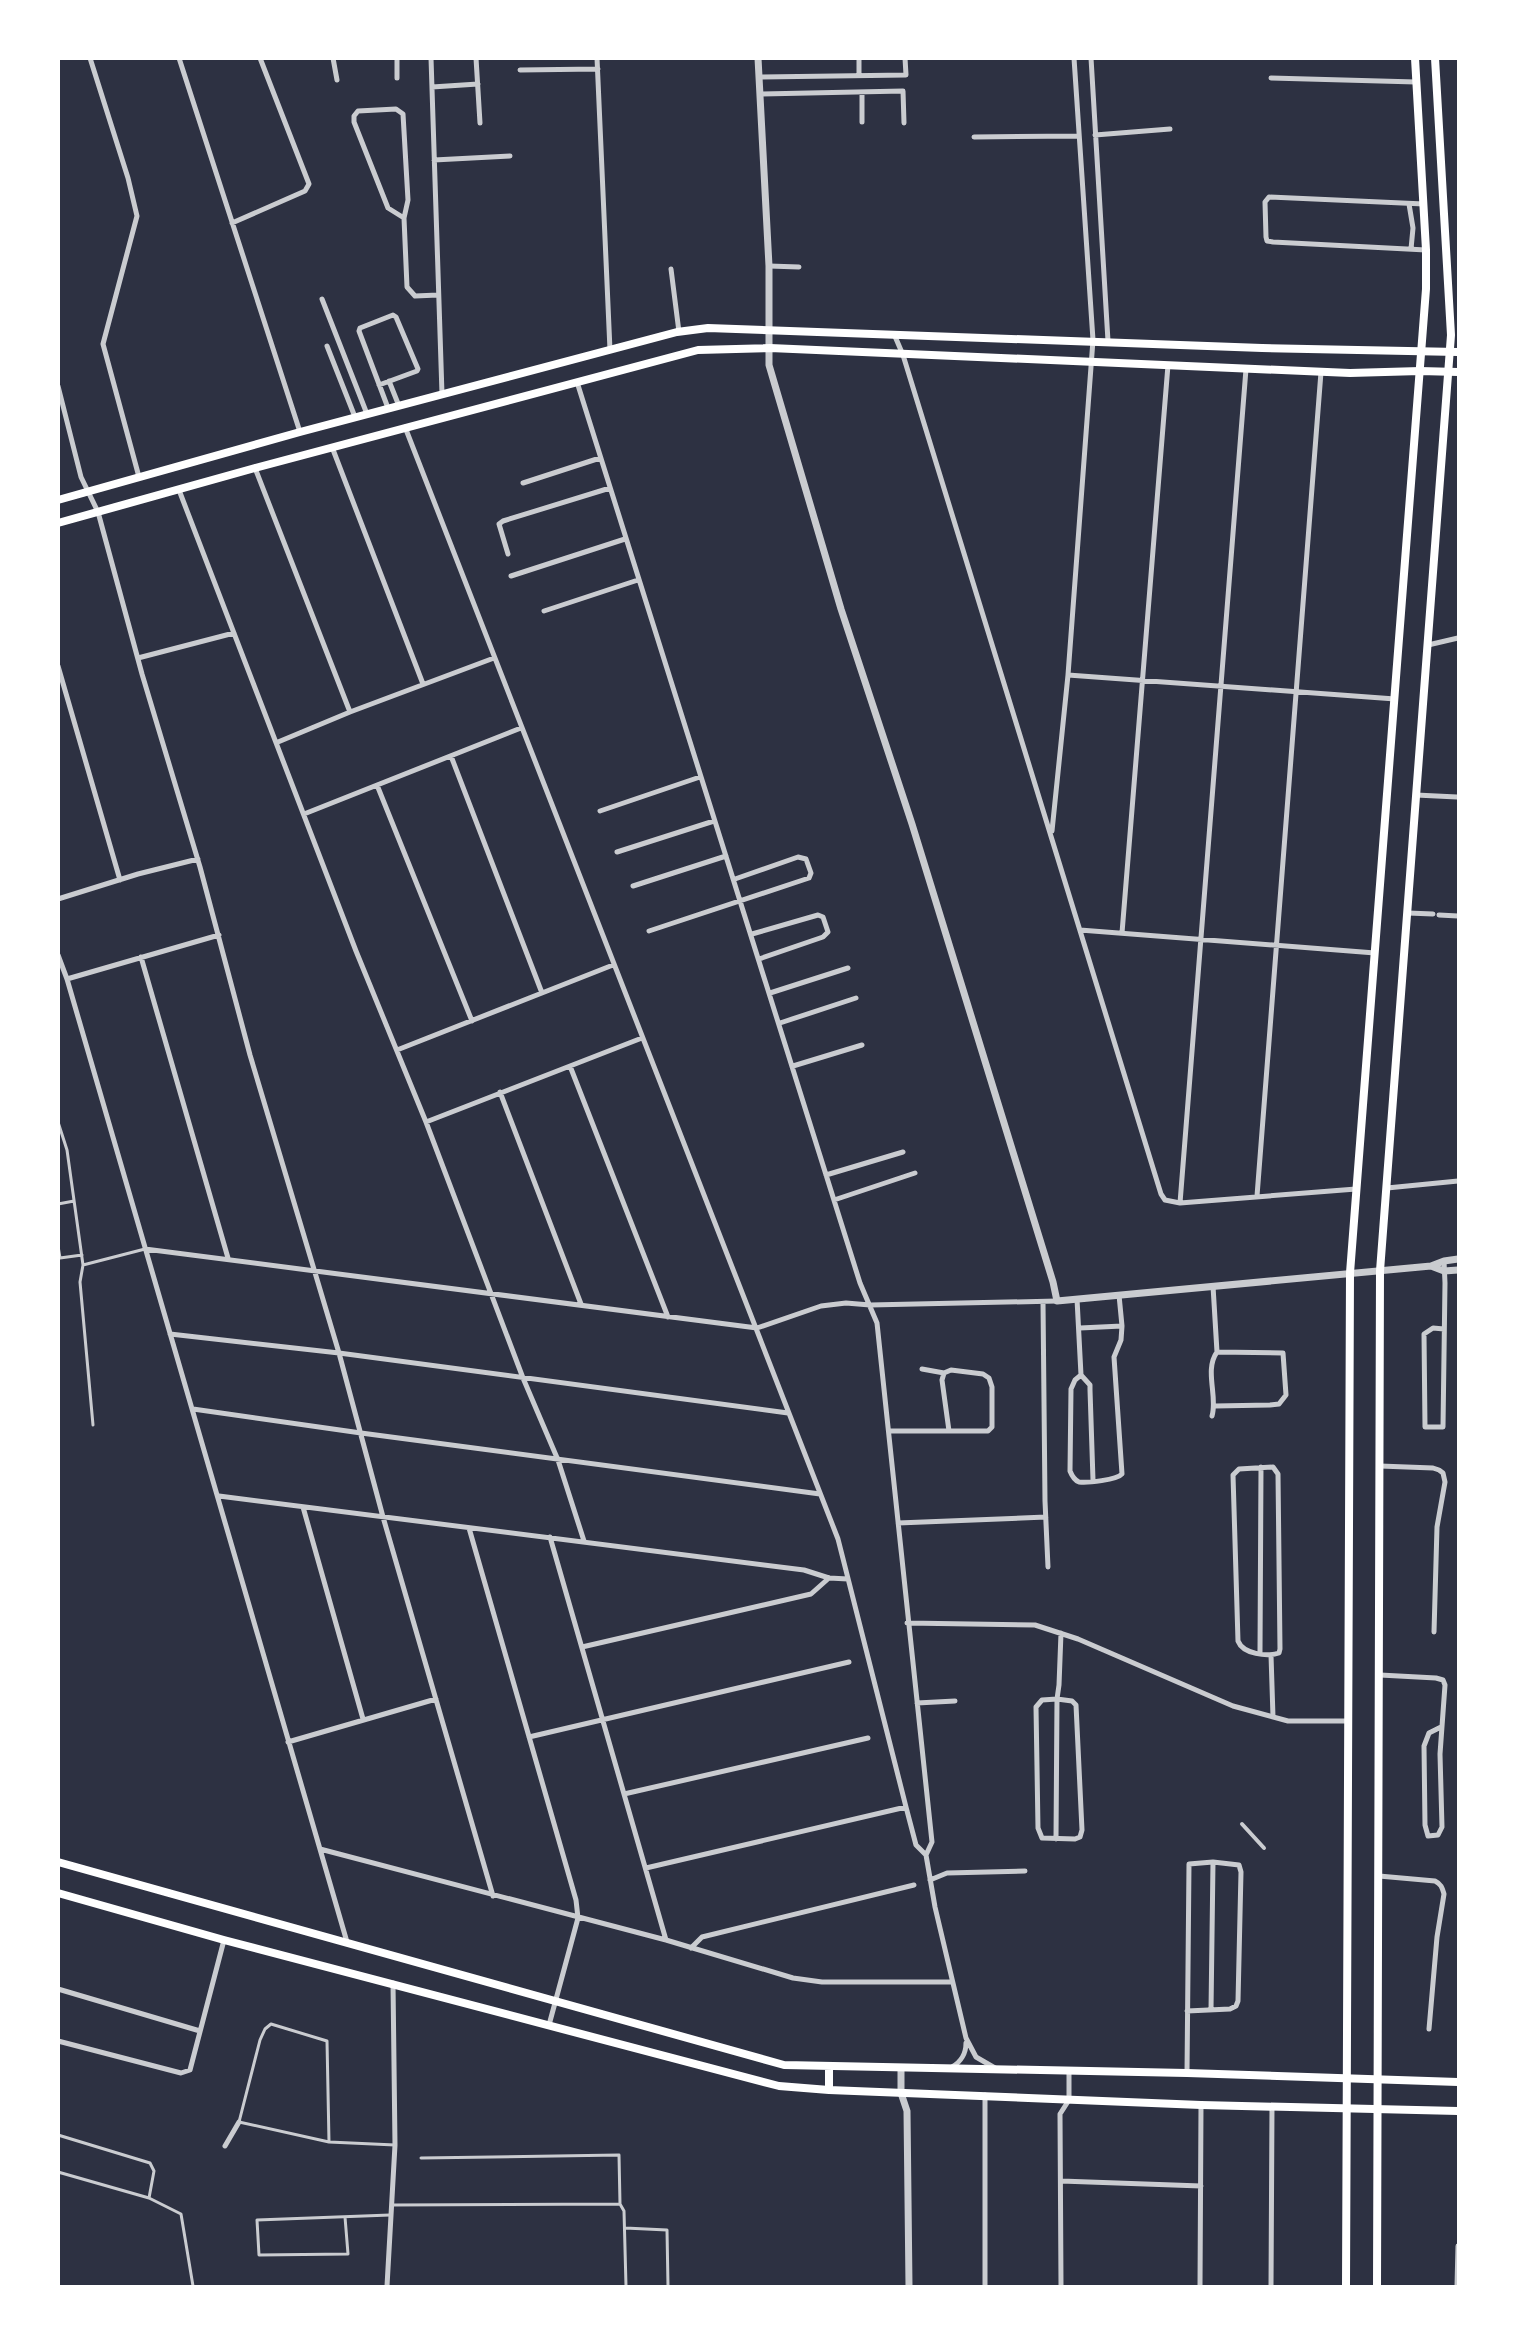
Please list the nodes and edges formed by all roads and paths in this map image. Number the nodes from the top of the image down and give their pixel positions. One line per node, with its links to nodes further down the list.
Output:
1 (90, 58): 80 (street)
2 (179, 58): 39 (street)
3 (260, 58): 39 (street)
4 (333, 58): 22 (street)
5 (397, 58): 20 (street)
6 (430, 58): 25 (street)
7 (476, 58): 24 (street)
8 (597, 58): 16 (street)
9 (758, 58): 19 (street)
10 (858, 58): 18 (street)
11 (905, 58): 18 (street)
12 (1074, 58): 33 (street)
13 (1091, 58): 32 (street)
14 (1415, 58): 23 (main road)
15 (1435, 58): 57 (main road)
16 (598, 69): 17 (street); 55 (street)
17 (520, 70)
18 (859, 75): 19 (street)
19 (759, 77): 27 (street)
20 (398, 78)
21 (1271, 78): 23 (street)
22 (337, 80)
23 (1416, 82): 37 (main road)
24 (478, 84): 25 (street); 29 (street)
25 (432, 87): 36 (street)
26 (862, 92): 27 (street); 28 (street); 30 (street)
27 (760, 94): 41 (street)
28 (862, 122)
29 (480, 123)
30 (904, 123)
31 (1170, 129): 32 (street)
32 (1095, 135): 44 (street)
33 (1079, 136): 34 (street); 45 (street)
34 (974, 137)
35 (510, 156): 36 (street)
36 (434, 160): 46 (street)
37 (1416, 204): 40 (main road); 40 (street); 40 (street)
38 (404, 218): 38 (street); 46 (street)
39 (232, 223): 76 (street)
40 (1418, 249): 56 (main road)
41 (769, 266): 42 (street); 48 (street)
42 (799, 267)
43 (671, 269): 49 (street)
44 (1104, 283): 45 (street); 52 (street)
45 (1089, 284): 51 (street)
46 (438, 295): 70 (street)
47 (322, 298): 73 (street)
48 (770, 331): 49 (main road); 50 (main road); 54 (street)
49 (679, 332): 55 (main road)
50 (894, 334): 51 (main road); 58 (street)
51 (1093, 340): 52 (main road); 59 (street)
52 (1108, 341): 56 (main road)
53 (327, 346): 74 (street)
54 (770, 348): 58 (main road); 67 (main road); 182 (street)
55 (610, 350): 70 (main road)
56 (1422, 351): 57 (main road); 62 (main road)
57 (1454, 352): 64 (main road)
58 (903, 355): 59 (main road); 116 (street)
59 (1092, 362): 60 (main road); 99 (street)
60 (1168, 365): 61 (main road); 100 (street)
61 (1246, 369): 63 (main road); 102 (street)
62 (1420, 371): 63 (main road); 64 (main road); 104 (main road)
63 (1321, 372): 103 (street)
64 (1449, 372): 65 (main road); 95 (main road)
65 (1458, 372)
66 (389, 381): 68 (street); 68 (street); 71 (street)
67 (577, 382): 75 (main road); 78 (street)
68 (379, 385): 72 (street)
69 (58, 386): 84 (street)
70 (442, 394): 71 (main road)
71 (399, 405): 72 (main road)
72 (388, 408): 73 (main road)
73 (367, 414): 74 (main road)
74 (355, 417): 76 (main road)
75 (405, 428): 77 (main road); 97 (street)
76 (300, 432): 80 (main road)
77 (332, 447): 79 (main road); 101 (street)
78 (600, 458): 81 (street); 82 (street)
79 (255, 468): 83 (main road); 105 (street)
80 (139, 477): 84 (main road)
81 (523, 483)
82 (610, 488): 88 (street); 89 (street)
83 (179, 490): 86 (main road); 93 (street)
84 (88, 491): 85 (main road); 86 (street)
85 (58, 500)
86 (98, 512): 87 (main road); 96 (street)
87 (58, 523)
88 (625, 539): 90 (street); 91 (street)
89 (508, 554)
90 (511, 576)
91 (638, 580): 92 (street); 109 (street)
92 (544, 611)
93 (234, 633): 96 (street); 107 (street)
94 (1458, 638): 95 (street)
95 (1428, 645): 111 (main road)
96 (138, 658): 119 (street)
97 (494, 658): 101 (street); 106 (street)
98 (58, 666): 121 (street)
99 (1068, 675): 100 (street); 116 (street)
100 (1143, 681): 102 (street); 129 (street)
101 (423, 684): 105 (street)
102 (1220, 687): 103 (street); 132 (street)
103 (1297, 692): 104 (street); 133 (street)
104 (1395, 699): 134 (main road)
105 (350, 712): 107 (street)
106 (521, 728): 108 (street); 138 (street)
107 (278, 742): 114 (street)
108 (451, 756): 110 (street); 141 (street)
109 (700, 777): 113 (street); 115 (street)
110 (377, 785): 114 (street); 144 (street)
111 (1416, 795): 112 (street); 125 (main road)
112 (1457, 797)
113 (600, 812)
114 (304, 814): 148 (street)
115 (714, 821): 117 (street); 118 (street)
116 (1052, 834): 127 (street)
117 (617, 852)
118 (726, 856): 120 (street); 122 (street)
119 (198, 859): 121 (street); 131 (street)
120 (735, 879): 124 (street); 124 (street)
121 (120, 880): 123 (street)
122 (633, 886)
123 (58, 898)
124 (742, 901): 128 (street); 130 (street)
125 (1408, 913): 126 (street); 158 (main road)
126 (1458, 916)
127 (1080, 930): 129 (street); 163 (street)
128 (649, 931)
129 (1122, 933): 132 (street)
130 (752, 934): 137 (street); 137 (street)
131 (219, 935): 136 (street); 173 (street)
132 (1200, 940): 133 (street); 163 (street)
133 (1278, 945): 134 (street); 160 (street)
134 (1375, 953): 159 (main road)
135 (58, 955): 140 (street)
136 (141, 957): 140 (street); 168 (street)
137 (759, 959): 142 (street)
138 (613, 965): 141 (street); 146 (street)
139 (848, 968): 142 (street)
140 (67, 979): 166 (street)
141 (542, 993): 144 (street)
142 (770, 993): 145 (street)
143 (856, 998): 145 (street)
144 (472, 1021): 148 (street)
145 (780, 1023): 150 (street)
146 (642, 1038): 149 (street); 188 (street)
147 (862, 1045): 150 (street)
148 (398, 1050): 153 (street)
149 (570, 1066): 151 (street); 186 (street)
150 (794, 1066): 156 (street)
151 (500, 1092): 153 (street); 184 (street)
152 (58, 1122): 162 (lane)
153 (426, 1122): 179 (street)
154 (903, 1152): 156 (street)
155 (915, 1173): 161 (street)
156 (826, 1175): 161 (street)
157 (1458, 1180): 158 (street)
158 (1387, 1188): 174 (main road)
159 (1356, 1189): 160 (street); 177 (main road)
160 (1257, 1196): 163 (street)
161 (834, 1200): 185 (street)
162 (74, 1201): 164 (lane); 167 (lane)
163 (1180, 1203)
164 (58, 1204)
165 (58, 1246): 167 (lane)
166 (144, 1249): 168 (street); 171 (lane); 191 (street)
167 (82, 1255): 171 (lane)
168 (228, 1258): 173 (street)
169 (1458, 1259): 170 (street)
170 (1444, 1261): 172 (street); 176 (street)
171 (83, 1265): 202 (lane)
172 (1431, 1266): 174 (street); 176 (street)
173 (312, 1270): 179 (street); 193 (street)
174 (1380, 1270): 177 (street); 207 (main road)
175 (1458, 1270): 176 (street)
176 (1444, 1271): 190 (street)
177 (1350, 1273): 178 (street); 237 (main road)
178 (1214, 1286): 180 (street); 192 (street)
179 (491, 1293): 184 (street); 197 (street)
180 (1119, 1296): 181 (street); 187 (street)
181 (1077, 1299): 182 (street); 189 (street)
182 (1057, 1301): 183 (street)
183 (1043, 1302): 185 (street); 214 (street)
184 (581, 1304): 186 (street)
185 (870, 1305): 188 (street); 203 (street)
186 (668, 1317): 188 (street)
187 (1122, 1326): 189 (street); 209 (street)
188 (757, 1328): 200 (street)
189 (1080, 1328): 196 (street)
190 (1444, 1329): 190 (street)
191 (170, 1334): 193 (street); 199 (street)
192 (1217, 1352): 198 (street); 198 (street)
193 (339, 1353): 197 (street); 205 (street)
194 (922, 1369): 195 (street)
195 (944, 1373): 204 (street); 204 (street)
196 (1081, 1375): 209 (street); 209 (street)
197 (523, 1378): 200 (street); 206 (street)
198 (1215, 1406): 201 (street)
199 (193, 1409): 205 (street); 211 (street)
200 (788, 1413): 210 (street)
201 (1212, 1416)
202 (93, 1425)
203 (889, 1431): 204 (street); 215 (street)
204 (949, 1431)
205 (361, 1433): 206 (street); 213 (street)
206 (558, 1460): 210 (street); 218 (street)
207 (1380, 1466): 223 (street); 229 (main road)
208 (1261, 1467): 226 (street); 226 (street); 227 (street)
209 (1093, 1480)
210 (820, 1494): 221 (street)
211 (219, 1496): 212 (street); 241 (street)
212 (303, 1507): 213 (street); 235 (street)
213 (383, 1517): 216 (street); 230 (street)
214 (1046, 1517): 215 (street); 219 (street)
215 (898, 1523): 222 (street)
216 (469, 1528): 217 (street); 239 (street)
217 (550, 1537): 218 (street); 225 (street)
218 (584, 1541): 220 (street)
219 (1048, 1567)
220 (829, 1578): 221 (street); 225 (street)
221 (848, 1579): 243 (street)
222 (908, 1623): 224 (street); 233 (street)
223 (1434, 1632)
224 (1061, 1633): 231 (street); 234 (street)
225 (582, 1647): 236 (street)
226 (1260, 1653): 227 (street)
227 (1271, 1655): 234 (street)
228 (849, 1662): 236 (street)
229 (1380, 1675): 238 (street); 253 (main road)
230 (436, 1699): 235 (street); 257 (street)
231 (1057, 1699): 245 (street); 245 (street); 245 (street)
232 (955, 1701): 233 (street)
233 (917, 1703): 248 (street)
234 (1273, 1717): 237 (street)
235 (363, 1719): 241 (street)
236 (603, 1720): 239 (street); 242 (street)
237 (1348, 1721): 280 (main road)
238 (1441, 1727): 238 (street)
239 (529, 1737): 258 (street)
240 (868, 1738): 242 (street)
241 (288, 1742): 247 (street)
242 (624, 1794): 251 (street)
243 (906, 1808): 248 (street); 251 (street)
244 (1242, 1824): 246 (street)
245 (1056, 1839)
246 (1264, 1848)
247 (320, 1849): 257 (street); 261 (street)
248 (926, 1855): 254 (street)
249 (58, 1862): 261 (main road)
250 (1213, 1862): 267 (street); 268 (street); 268 (street)
251 (646, 1868): 260 (street)
252 (1025, 1871): 254 (street)
253 (1379, 1876): 270 (street); 281 (main road)
254 (930, 1880): 263 (street)
255 (914, 1885): 262 (street)
256 (58, 1893): 259 (main road)
257 (493, 1896): 258 (street)
258 (578, 1918): 260 (street); 266 (street)
259 (224, 1940): 264 (main road); 271 (street)
260 (666, 1940): 262 (street)
261 (348, 1942): 266 (main road)
262 (691, 1947): 263 (street)
263 (952, 1982): 272 (street)
264 (393, 1983): 269 (main road); 295 (street)
265 (58, 1989): 271 (street)
266 (556, 2000): 269 (street); 274 (main road)
267 (1187, 2010): 268 (street); 279 (street)
268 (1211, 2010)
269 (549, 2025): 283 (main road)
270 (1429, 2029)
271 (200, 2031): 273 (street)
272 (966, 2038): 276 (street); 277 (street)
273 (58, 2041)
274 (829, 2067): 275 (main road); 283 (main road)
275 (901, 2068): 276 (main road); 284 (street)
276 (947, 2069): 277 (main road)
277 (999, 2070): 278 (main road)
278 (1068, 2071): 279 (main road); 286 (street)
279 (1186, 2073): 280 (main road)
280 (1347, 2078): 281 (main road); 289 (main road)
281 (1379, 2080): 282 (main road); 290 (main road)
282 (1458, 2082)
283 (829, 2090): 284 (main road)
284 (901, 2093): 285 (main road); 313 (street)
285 (985, 2095): 286 (main road); 314 (street)
286 (1069, 2100): 287 (main road); 299 (street)
287 (1202, 2106): 288 (main road); 300 (street)
288 (1272, 2106): 289 (main road); 317 (street)
289 (1347, 2108): 290 (main road); 318 (main road)
290 (1380, 2109): 291 (main road); 319 (main road)
291 (1458, 2111)
292 (239, 2121): 294 (lane); 294 (lane); 296 (street)
293 (58, 2135): 301 (lane)
294 (329, 2142): 295 (lane)
295 (395, 2145): 303 (street)
296 (225, 2146)
297 (421, 2158): 302 (lane)
298 (58, 2172): 301 (lane)
299 (1061, 2181): 300 (street); 315 (street)
300 (1201, 2186): 316 (street)
301 (149, 2198): 309 (lane)
302 (620, 2204): 303 (lane); 306 (lane)
303 (391, 2205): 304 (street)
304 (391, 2215): 305 (lane); 310 (street)
305 (345, 2217): 305 (lane)
306 (625, 2228): 311 (lane); 312 (lane)
307 (1458, 2246): 308 (street)
308 (1458, 2273): 320 (street)
309 (193, 2286)
310 (387, 2286)
311 (626, 2286)
312 (668, 2286)
313 (909, 2286)
314 (985, 2286)
315 (1061, 2286)
316 (1200, 2286)
317 (1271, 2286)
318 (1346, 2286)
319 (1377, 2286)
320 (1457, 2286)

